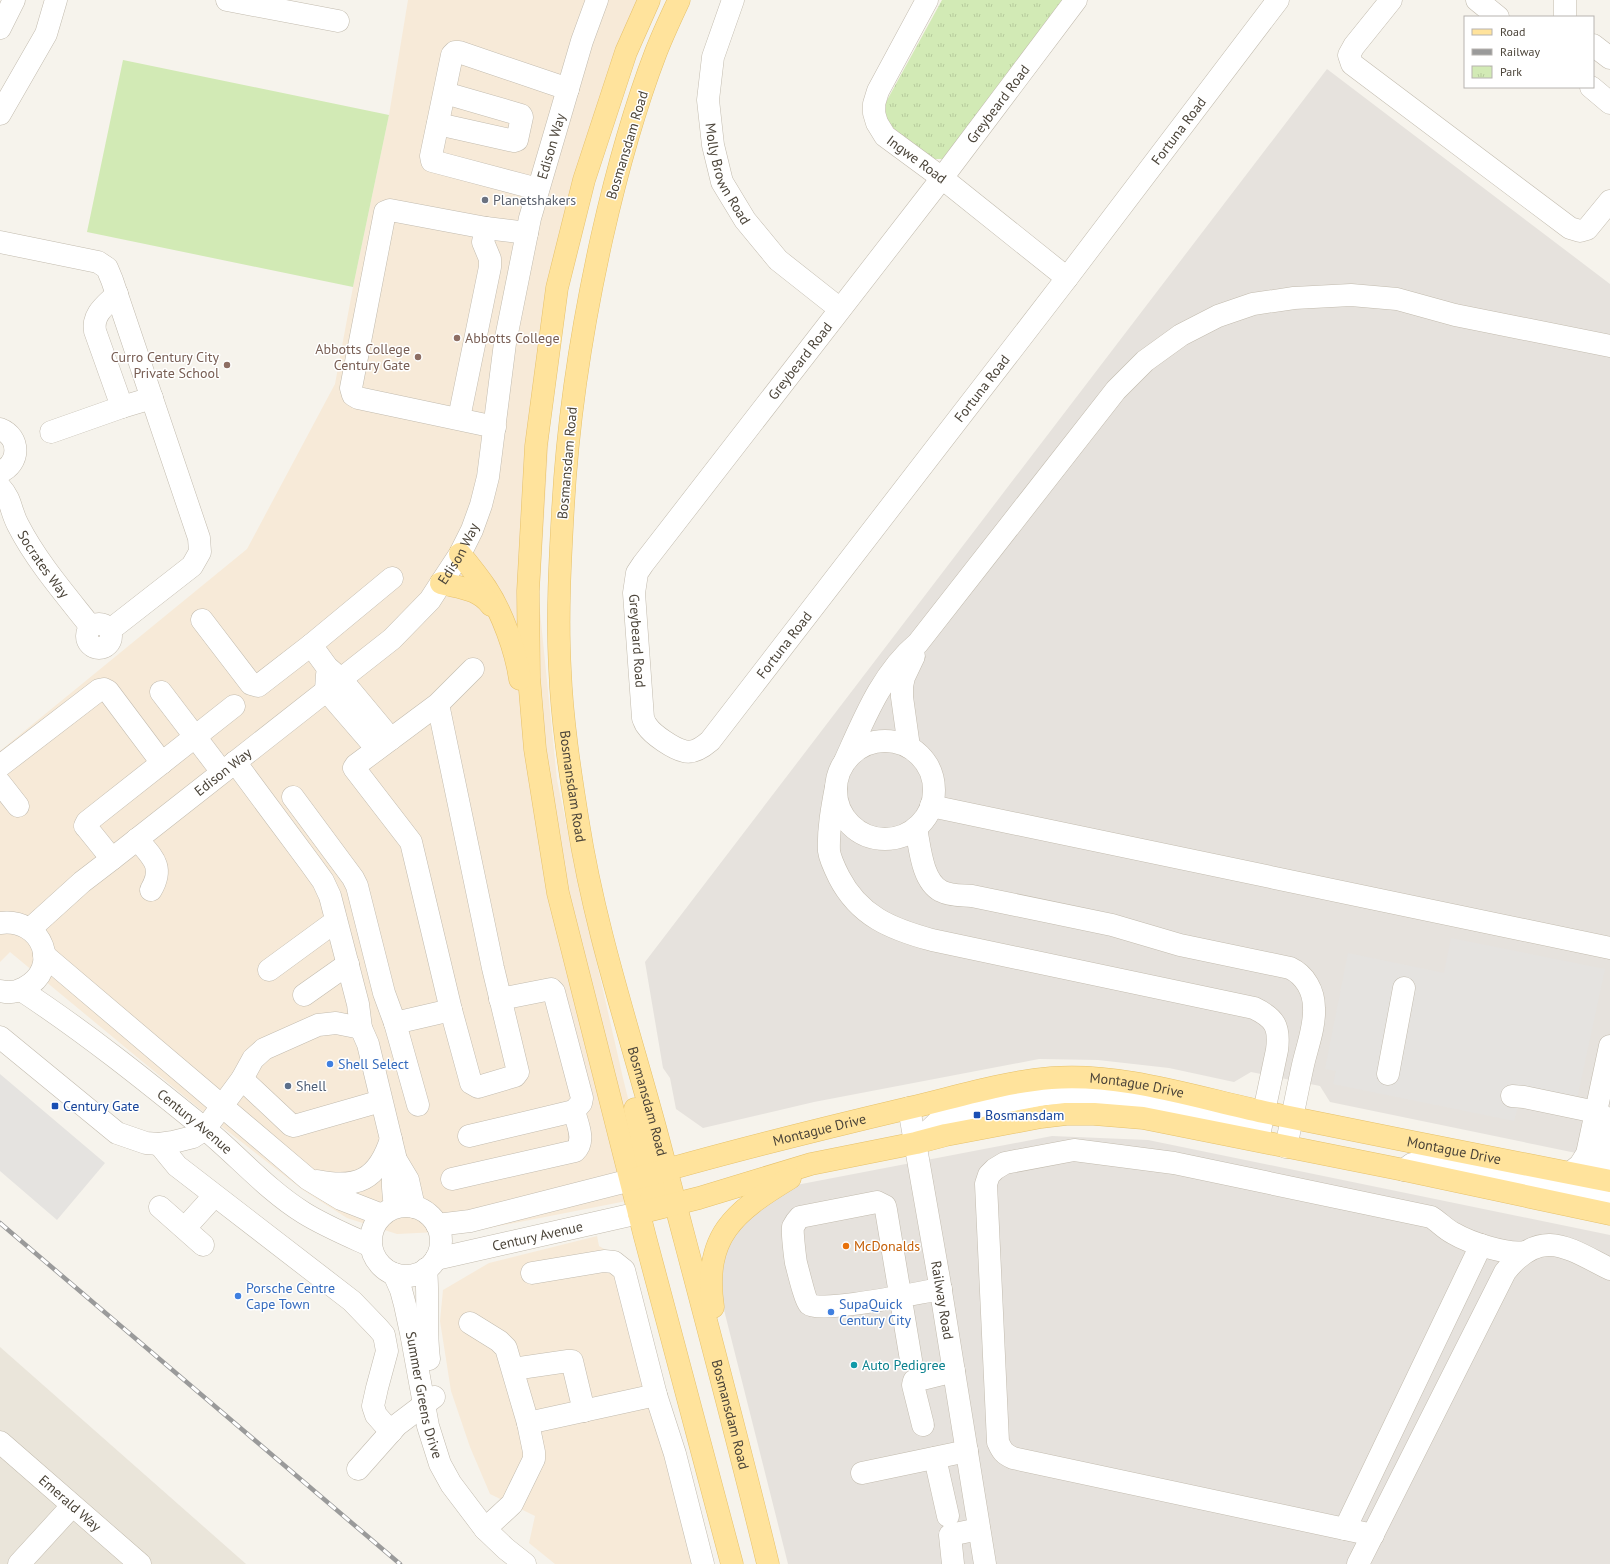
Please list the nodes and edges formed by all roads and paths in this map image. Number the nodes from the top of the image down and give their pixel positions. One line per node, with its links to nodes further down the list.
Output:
1 (14, 0): 15 (street)
2 (56, 0): 22 (street)
3 (597, 0): 19 (street, Edison Way)
4 (650, 0): 58 (main road, Bosmansdam Road)
5 (679, 0): 110 (main road, Bosmansdam Road)
6 (733, 0): 32 (street, Molly Brown Road)
7 (927, 0): 24 (street, Ingwe Road)
8 (1076, 0): 24 (street, Greybeard Road)
9 (1278, 0): 30 (street, Fortuna Road)
10 (1391, 0): 26 (street)
11 (1477, 0): 13 (street)
12 (235, 1): 14 (street)
13 (1497, 16)
14 (338, 21)
15 (0, 28)
16 (1594, 47): 17 (street)
17 (1610, 58)
18 (1592, 88): 21 (street)
19 (568, 89): 20 (street); 25 (street, Edison Way)
20 (444, 93): 23 (street); 23 (street)
21 (1610, 103)
22 (0, 114)
23 (438, 124): 25 (street)
24 (942, 178): 30 (street, Ingwe Road); 32 (street, Greybeard Road)
25 (538, 189): 28 (street, Edison Way)
26 (1610, 201)
27 (486, 228): 28 (street); 36 (street); 36 (street)
28 (527, 232): 37 (street, Edison Way)
29 (0, 242): 31 (street)
30 (1067, 278): 56 (street, Fortuna Road)
31 (117, 294): 34 (street); 35 (street)
32 (840, 309): 56 (street, Greybeard Road)
33 (1610, 346): 47 (street)
34 (152, 398): 35 (street); 41 (street, Socrates Way)
35 (122, 407): 39 (street)
36 (459, 418): 37 (street)
37 (495, 427): 42 (street, Edison Way)
38 (2, 429): 40 (street, Socrates Way)
39 (51, 432)
40 (6, 468): 41 (street, Socrates Way)
41 (4, 491)
42 (460, 554): 44 (street, Edison Way); 45 (main road)
43 (392, 578): 48 (street)
44 (441, 583): 45 (main road); 50 (street, Edison Way)
45 (501, 619): 58 (main road)
46 (202, 620): 48 (street)
47 (918, 643): 57 (street); 59 (street)
48 (311, 645): 50 (street)
49 (473, 669): 52 (street)
50 (332, 679): 55 (street); 62 (street, Edison Way)
51 (162, 692): 54 (street)
52 (438, 704): 55 (street); 83 (street)
53 (234, 706): 54 (street)
54 (195, 737): 60 (street); 62 (street)
55 (384, 744): 84 (street)
56 (672, 746)
57 (909, 747): 59 (street); 67 (street)
58 (536, 749): 110 (main road, Bosmansdam Road)
59 (845, 761): 64 (street)
60 (162, 763): 61 (street); 70 (street)
61 (0, 766)
62 (228, 767): 69 (street, Edison Way); 73 (street)
63 (0, 783): 66 (street)
64 (836, 787): 68 (street); 97 (street)
65 (293, 797): 85 (street)
66 (18, 806)
67 (931, 806): 68 (street); 75 (street)
68 (916, 828): 98 (street)
69 (137, 839): 70 (street, Edison Way); 71 (street)
70 (112, 859): 74 (street, Edison Way)
71 (152, 890)
72 (3, 919): 74 (street)
73 (336, 921): 77 (street); 78 (street)
74 (30, 929): 76 (street)
75 (1610, 948)
76 (44, 955): 80 (street); 94 (street)
77 (348, 964): 82 (street); 86 (street)
78 (269, 970)
79 (1404, 988): 89 (street)
80 (21, 990): 81 (street); 100 (street, Century Avenue)
81 (0, 991)
82 (304, 995)
83 (500, 1000): 84 (street); 96 (street)
84 (451, 1010): 85 (street)
85 (395, 1023): 93 (street)
86 (361, 1028): 90 (street); 92 (street)
87 (0, 1037): 105 (street)
88 (1610, 1046): 99 (street)
89 (1388, 1074)
90 (242, 1079): 92 (street); 94 (street)
91 (1511, 1099): 99 (street)
92 (381, 1101): 102 (street)
93 (418, 1105)
94 (223, 1106): 100 (street); 111 (street)
95 (909, 1108): 97 (main road, Montague Drive); 104 (street, Railway Road); 110 (main road, Montague Drive)
96 (574, 1111): 101 (street); 112 (street)
97 (1264, 1112): 98 (main road, Montague Drive); 103 (street)
98 (1292, 1118): 106 (street); 109 (main road, Montague Drive)
99 (1602, 1121): 109 (street); 113 (street)
100 (205, 1129): 105 (street); 125 (street, Century Avenue)
101 (469, 1136)
102 (391, 1139): 111 (street); 118 (street)
103 (1258, 1140): 104 (main road, Montague Drive); 106 (main road, Montague Drive)
104 (916, 1143): 107 (main road, Montague Drive); 131 (street, Railway Road)
105 (159, 1144): 114 (street)
106 (1286, 1146): 108 (main road, Montague Drive)
107 (811, 1164): 116 (main road, Montague Drive); 139 (main road)
108 (1404, 1170): 115 (street); 120 (main road, Montague Drive)
109 (1570, 1173): 113 (main road, Montague Drive)
110 (649, 1174): 116 (main road, Bosmansdam Road); 119 (main road, Bosmansdam Road); 121 (street, Century Avenue)
111 (308, 1179): 118 (street)
112 (452, 1179)
113 (1610, 1180)
114 (214, 1196): 122 (street); 143 (street)
115 (1610, 1200)
116 (675, 1204): 119 (main road, Montague Drive); 139 (main road, Bosmansdam Road)
117 (160, 1207): 122 (street)
118 (397, 1210): 121 (street); 125 (street)
119 (639, 1213): 127 (street, Century Avenue); 159 (main road, Bosmansdam Road)
120 (1610, 1214)
121 (437, 1225): 127 (street)
122 (186, 1228): 123 (street)
123 (203, 1245)
124 (1481, 1245): 126 (street); 153 (street); 153 (street)
125 (371, 1246): 130 (street)
126 (1525, 1252): 128 (street); 154 (street)
127 (431, 1264): 130 (street); 138 (street, Summer Greens Drive)
128 (1610, 1270)
129 (532, 1273): 137 (street)
130 (394, 1274): 138 (street, Summer Greens Drive)
131 (941, 1289): 132 (street); 136 (street, Railway Road)
132 (901, 1296): 132 (street); 134 (street)
133 (470, 1324): 135 (street)
134 (911, 1360)
135 (513, 1369): 140 (street); 141 (street)
136 (954, 1371): 142 (street); 145 (street, Railway Road)
137 (656, 1395): 140 (street); 158 (street)
138 (429, 1401): 143 (street); 151 (street, Summer Greens Drive)
139 (728, 1401): 160 (main road, Bosmansdam Road)
140 (584, 1411): 141 (street)
141 (528, 1423): 151 (street)
142 (923, 1425)
143 (391, 1432): 147 (street)
144 (0, 1442): 149 (street, Emerald Way)
145 (967, 1451): 146 (street); 152 (street, Railway Road)
146 (935, 1458): 148 (street); 150 (street)
147 (358, 1469)
148 (862, 1473)
149 (72, 1506): 155 (street); 156 (street, Emerald Way)
150 (948, 1516)
151 (485, 1529): 157 (street, Summer Greens Drive)
152 (979, 1529): 161 (street); 162 (street, Railway Road)
153 (1345, 1529): 154 (street)
154 (1372, 1535): 163 (street)
155 (19, 1564)
156 (140, 1564)
157 (525, 1564)
158 (703, 1564)
159 (732, 1564)
160 (768, 1564)
161 (953, 1564)
162 (985, 1564)
163 (1358, 1564)

